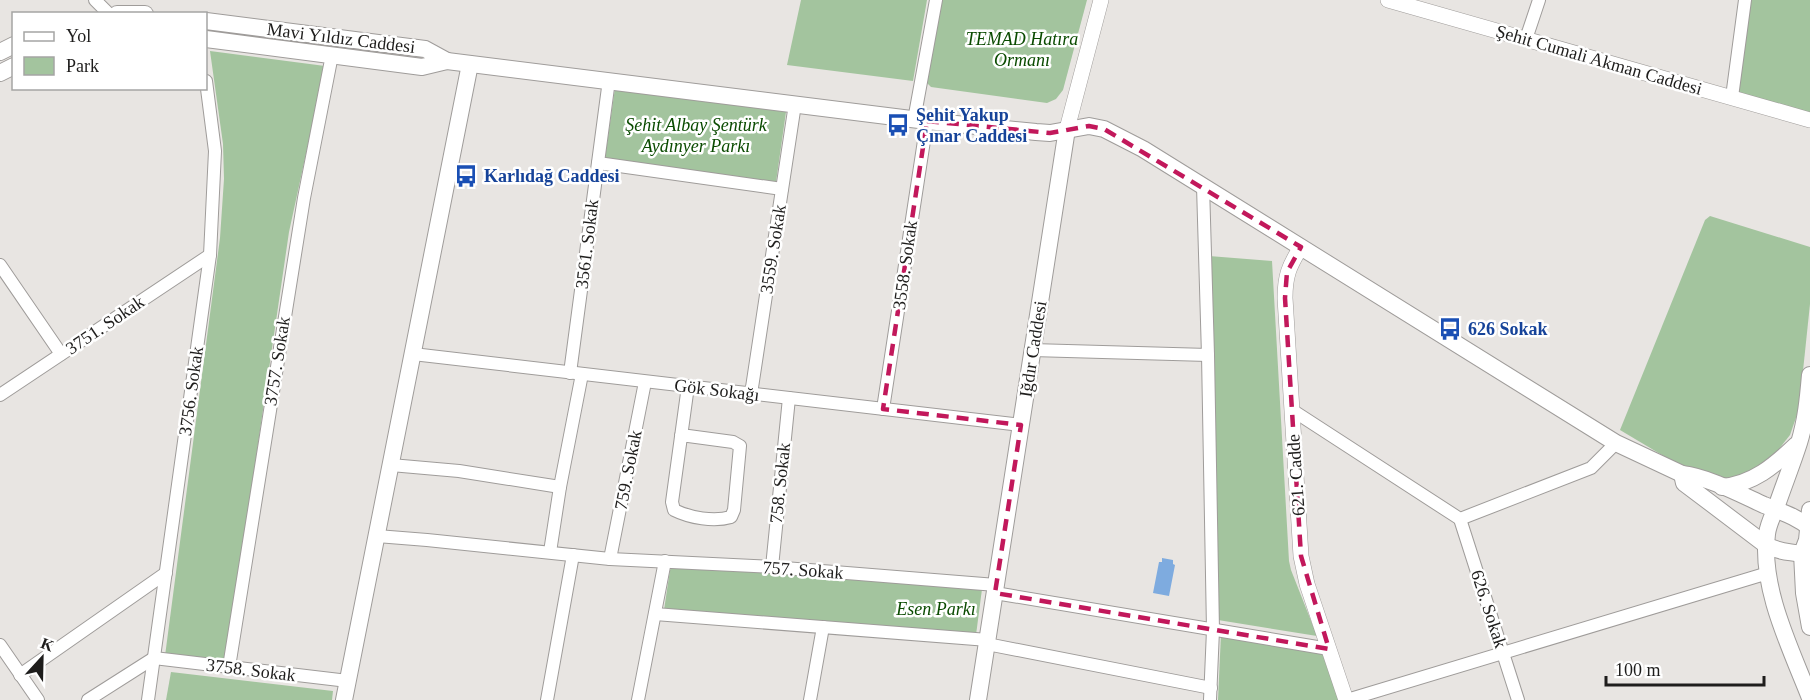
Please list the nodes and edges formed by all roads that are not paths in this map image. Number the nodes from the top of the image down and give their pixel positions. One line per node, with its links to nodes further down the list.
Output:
1 (95, 0): 7 (street)
2 (936, 0): 18 (street, 3558. Sokak)
3 (1101, 0): 20 (street, Iğdır Caddesi)
4 (1388, 0): 10 (street, Şehit Cumali Akman Caddesi)
5 (1539, 0): 10 (street)
6 (1745, 0): 16 (street)
7 (107, 12)
8 (207, 21): 12 (main road, Mavi Yıldız Caddesi)
9 (207, 39): 11 (main road, Mavi Yıldız Caddesi)
10 (1526, 39): 16 (street, Şehit Cumali Akman Caddesi)
11 (332, 56): 12 (main road, Mavi Yıldız Caddesi); 71 (street, 3757. Sokak)
12 (447, 61): 13 (main road)
13 (470, 64): 14 (main road); 29 (main road)
14 (609, 80): 17 (main road); 21 (street, 3561. Sokak)
15 (207, 90): 25 (street, 3756. Sokak)
16 (1732, 98): 19 (street, Şehit Cumali Akman Caddesi)
17 (795, 105): 18 (main road); 23 (street, 3559. Sokak)
18 (921, 120): 20 (main road); 38 (street, 3558. Sokak)
19 (1810, 120)
20 (1067, 129): 22 (main road); 27 (main road, Iğdır Caddesi)
21 (598, 163): 23 (street); 31 (street, 3561. Sokak)
22 (1203, 186): 24 (main road); 30 (street)
23 (782, 189): 35 (street, 3559. Sokak)
24 (1301, 247): 39 (street, 621. Cadde); 42 (main road)
25 (210, 255): 28 (street, 3751. Sokak); 59 (street, 3756. Sokak)
26 (0, 265): 28 (street)
27 (1032, 350): 30 (street); 40 (main road, Iğdır Caddesi)
28 (60, 354): 36 (street, 3751. Sokak)
29 (413, 354): 31 (street, Gök Sokağı); 44 (main road)
30 (1208, 356): 65 (street)
31 (576, 374): 33 (street, Gök Sokağı); 46 (street, 3561. Sokak)
32 (1810, 375): 43 (main road)
33 (645, 382): 34 (street, Gök Sokağı); 56 (street, 759. Sokak)
34 (688, 387): 35 (street, Gök Sokağı); 41 (street)
35 (751, 394): 37 (street, Gök Sokağı)
36 (0, 395)
37 (789, 398): 38 (street, Gök Sokağı); 58 (street, 758. Sokak)
38 (884, 409): 40 (street, Gök Sokağı)
39 (1292, 411): 49 (street); 68 (street, 621. Cadde)
40 (1021, 425): 61 (main road, Iğdır Caddesi)
41 (681, 435): 41 (street)
42 (1616, 443): 45 (main road); 49 (street)
43 (1799, 443): 47 (main road); 48 (main road)
44 (391, 465): 46 (street); 51 (main road)
45 (1682, 474): 47 (main road); 52 (main road)
46 (560, 487): 53 (street, 3561. Sokak)
47 (1722, 487): 48 (main road)
48 (1775, 510): 50 (main road); 52 (main road)
49 (1460, 519): 69 (street, 626. Sokak)
50 (1810, 521): 55 (main road)
51 (377, 536): 53 (street, 757. Sokak); 73 (main road)
52 (1766, 545): 55 (main road); 60 (main road)
53 (550, 552): 54 (street, 757. Sokak)
54 (573, 555): 56 (street, 757. Sokak); 80 (street)
55 (1806, 555): 64 (main road)
56 (610, 559): 57 (street, 757. Sokak)
57 (665, 561): 58 (street, 757. Sokak); 62 (street)
58 (772, 567): 61 (street, 757. Sokak)
59 (166, 573): 70 (street, 3756. Sokak); 72 (street)
60 (1768, 573): 69 (street); 75 (main road)
61 (996, 589): 65 (street, 757. Sokak); 66 (main road, Iğdır Caddesi)
62 (655, 614): 63 (street); 81 (street)
63 (823, 627): 66 (street); 82 (street)
64 (1810, 627)
65 (1213, 630): 68 (street, 757. Sokak); 74 (street)
66 (987, 642): 74 (street); 83 (main road, Iğdır Caddesi)
67 (0, 645): 72 (street)
68 (1329, 649): 84 (street, 621. Cadde)
69 (1503, 653): 84 (street); 85 (street, 626. Sokak)
70 (154, 658): 71 (street, 3758. Sokak); 77 (street); 78 (street, 3756. Sokak)
71 (229, 667): 73 (street, 3758. Sokak)
72 (20, 675): 76 (street)
73 (348, 681): 79 (main road)
74 (1211, 694)
75 (1810, 698)
76 (38, 700)
77 (88, 700)
78 (148, 700)
79 (344, 700)
80 (548, 700)
81 (638, 700)
82 (810, 700)
83 (978, 700)
84 (1346, 700)
85 (1518, 700)

